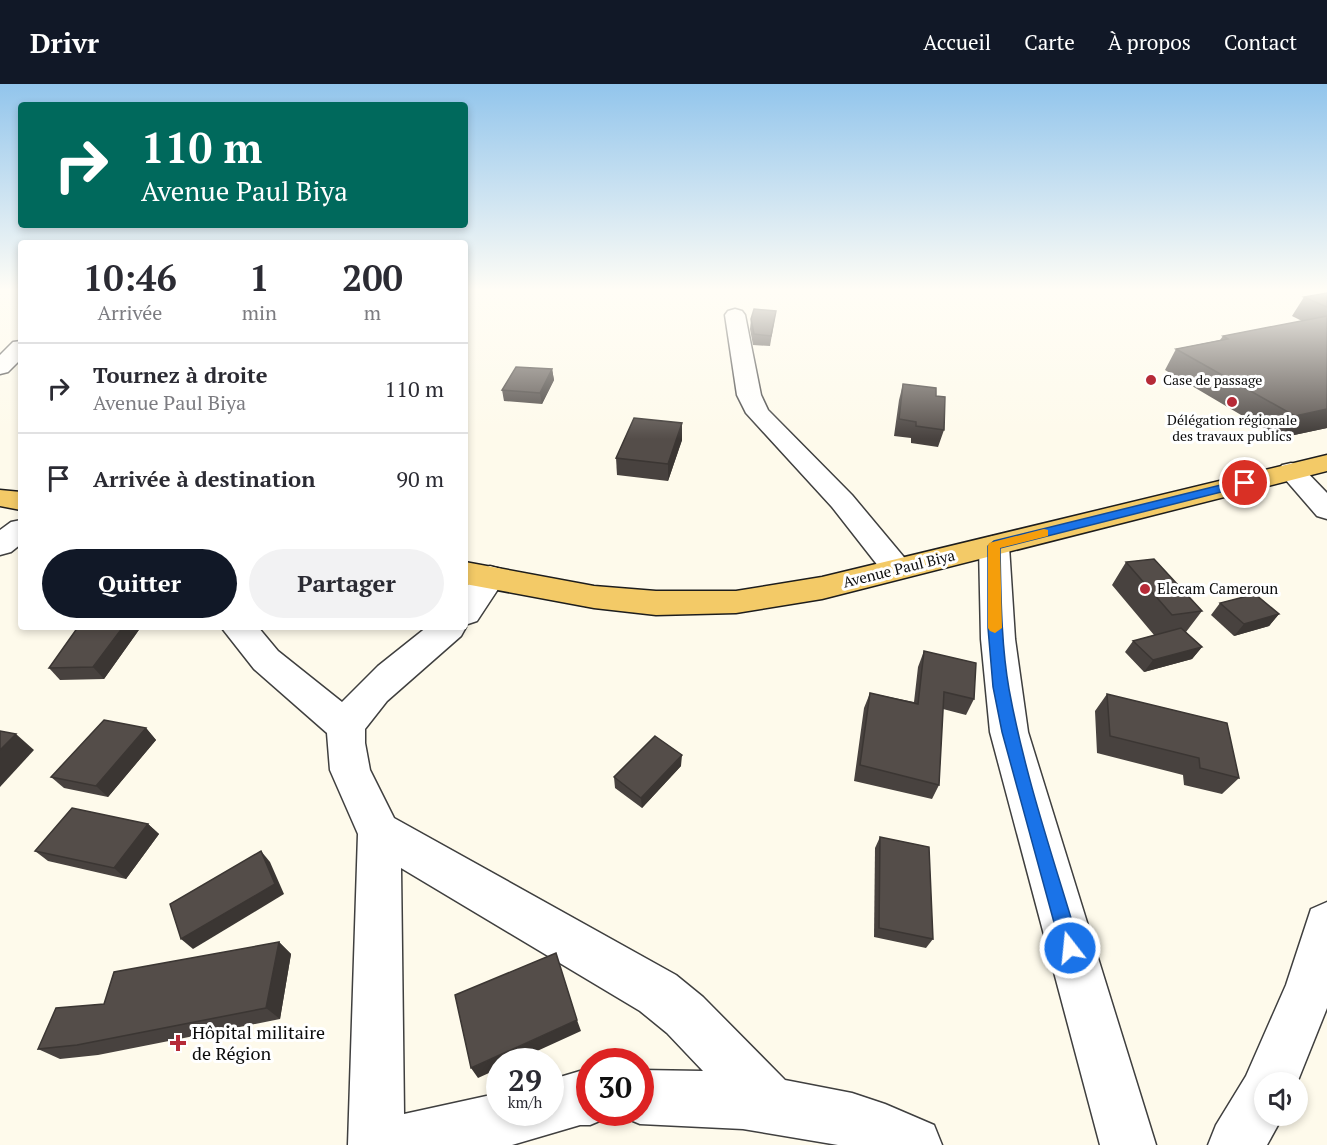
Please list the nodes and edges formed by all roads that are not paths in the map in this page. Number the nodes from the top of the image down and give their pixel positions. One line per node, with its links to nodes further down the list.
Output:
1 (739, 341): 12 (street)
2 (18, 350): 3 (street)
3 (0, 367)
4 (1327, 463): 5 (main road, Avenue Paul Biya)
5 (1291, 471): 8 (street); 11 (main road, Avenue Paul Biya)
6 (0, 498): 7 (main road)
7 (18, 501)
8 (1327, 510)
9 (18, 531): 10 (street)
10 (0, 545)
11 (994, 546): 12 (main road, Avenue Paul Biya); 28 (street)
12 (897, 569): 13 (main road, Avenue Paul Biya)
13 (478, 575): 14 (street)
14 (468, 604)
15 (241, 630): 17 (street)
16 (445, 630): 17 (street)
17 (346, 727): 18 (street)
18 (379, 832): 22 (street); 25 (street)
19 (1327, 925): 20 (street)
20 (1275, 1072)
21 (654, 1098): 22 (street)
22 (771, 1104): 27 (street)
23 (1254, 1114): 29 (street)
24 (486, 1123): 26 (street)
25 (376, 1145)
26 (388, 1145)
27 (914, 1145)
28 (1128, 1145)
29 (1236, 1145)

